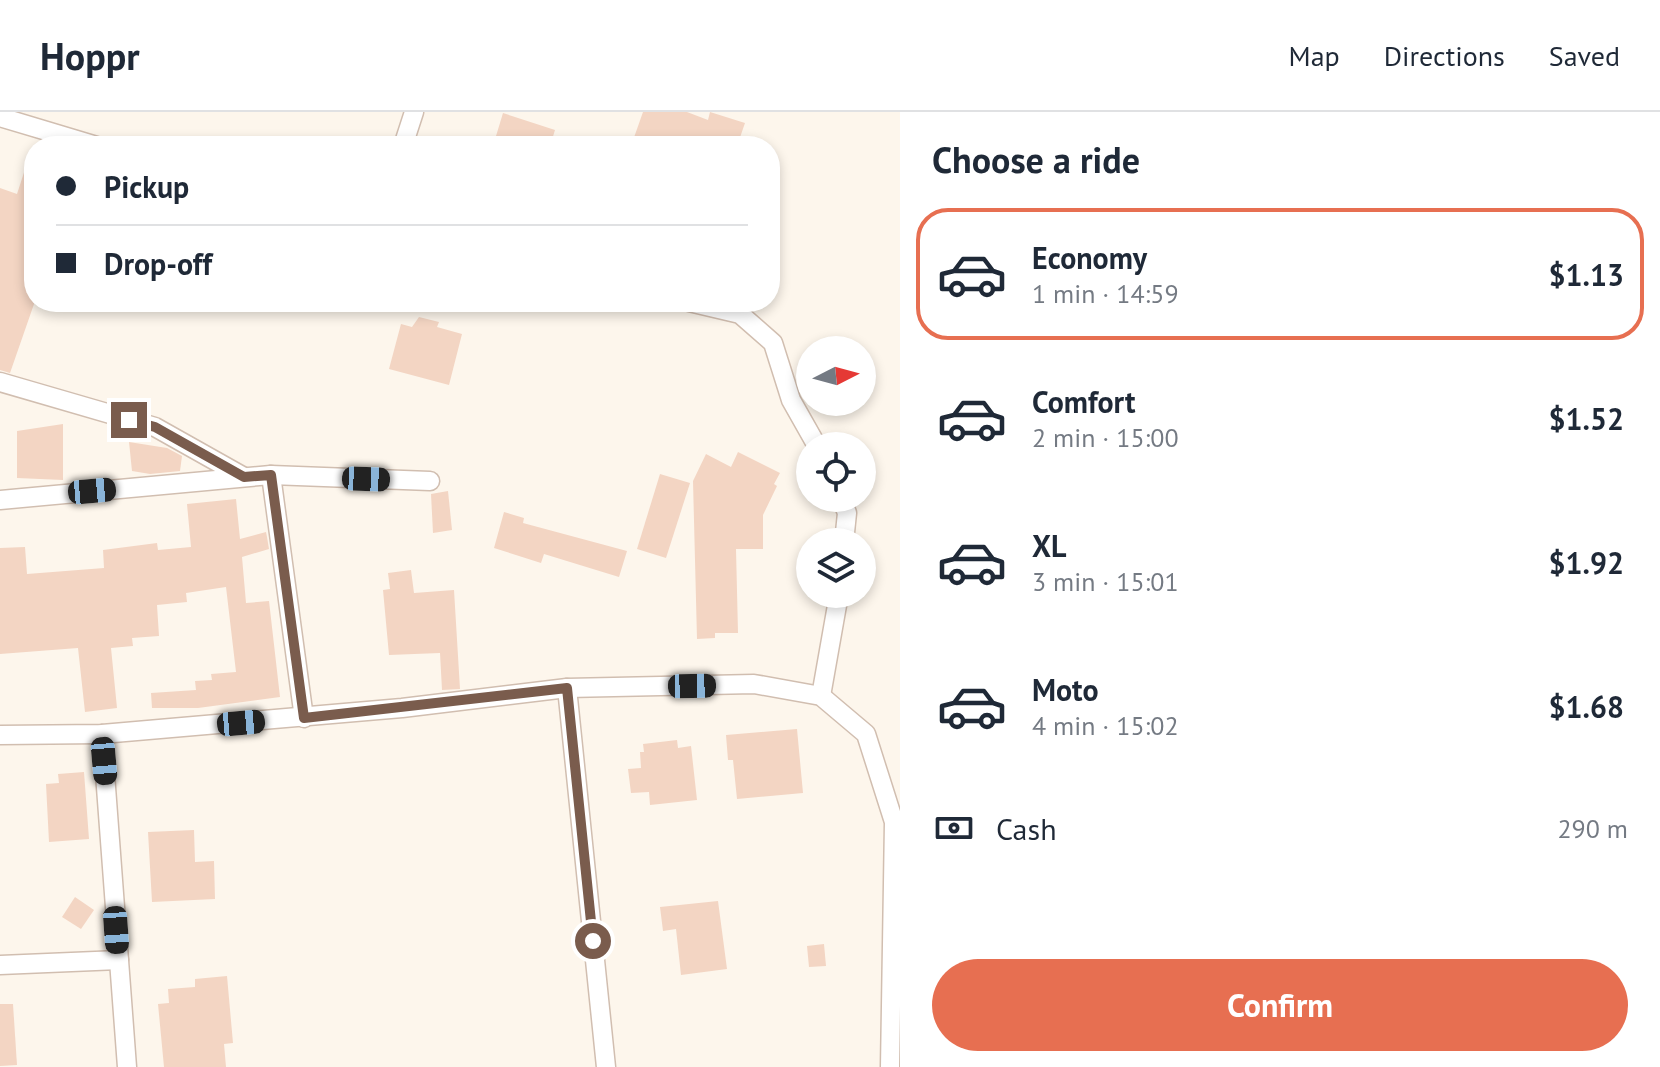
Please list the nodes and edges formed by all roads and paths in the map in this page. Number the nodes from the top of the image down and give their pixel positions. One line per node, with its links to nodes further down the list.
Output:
1 (414, 112): 4 (street)
2 (0, 117): 3 (street)
3 (64, 136)
4 (406, 136)
5 (732, 312): 7 (street)
6 (0, 382): 9 (street)
7 (809, 432)
8 (271, 475): 9 (street); 10 (street); 15 (street)
9 (244, 477): 11 (street)
10 (430, 481)
11 (0, 500)
12 (837, 608): 14 (street)
13 (567, 688): 14 (street); 15 (street); 21 (street)
14 (821, 696): 22 (street)
15 (304, 718): 16 (street)
16 (102, 734): 17 (street); 18 (street)
17 (0, 735)
18 (119, 960): 19 (street); 20 (street)
19 (0, 965)
20 (127, 1067)
21 (606, 1067)
22 (890, 1067)

